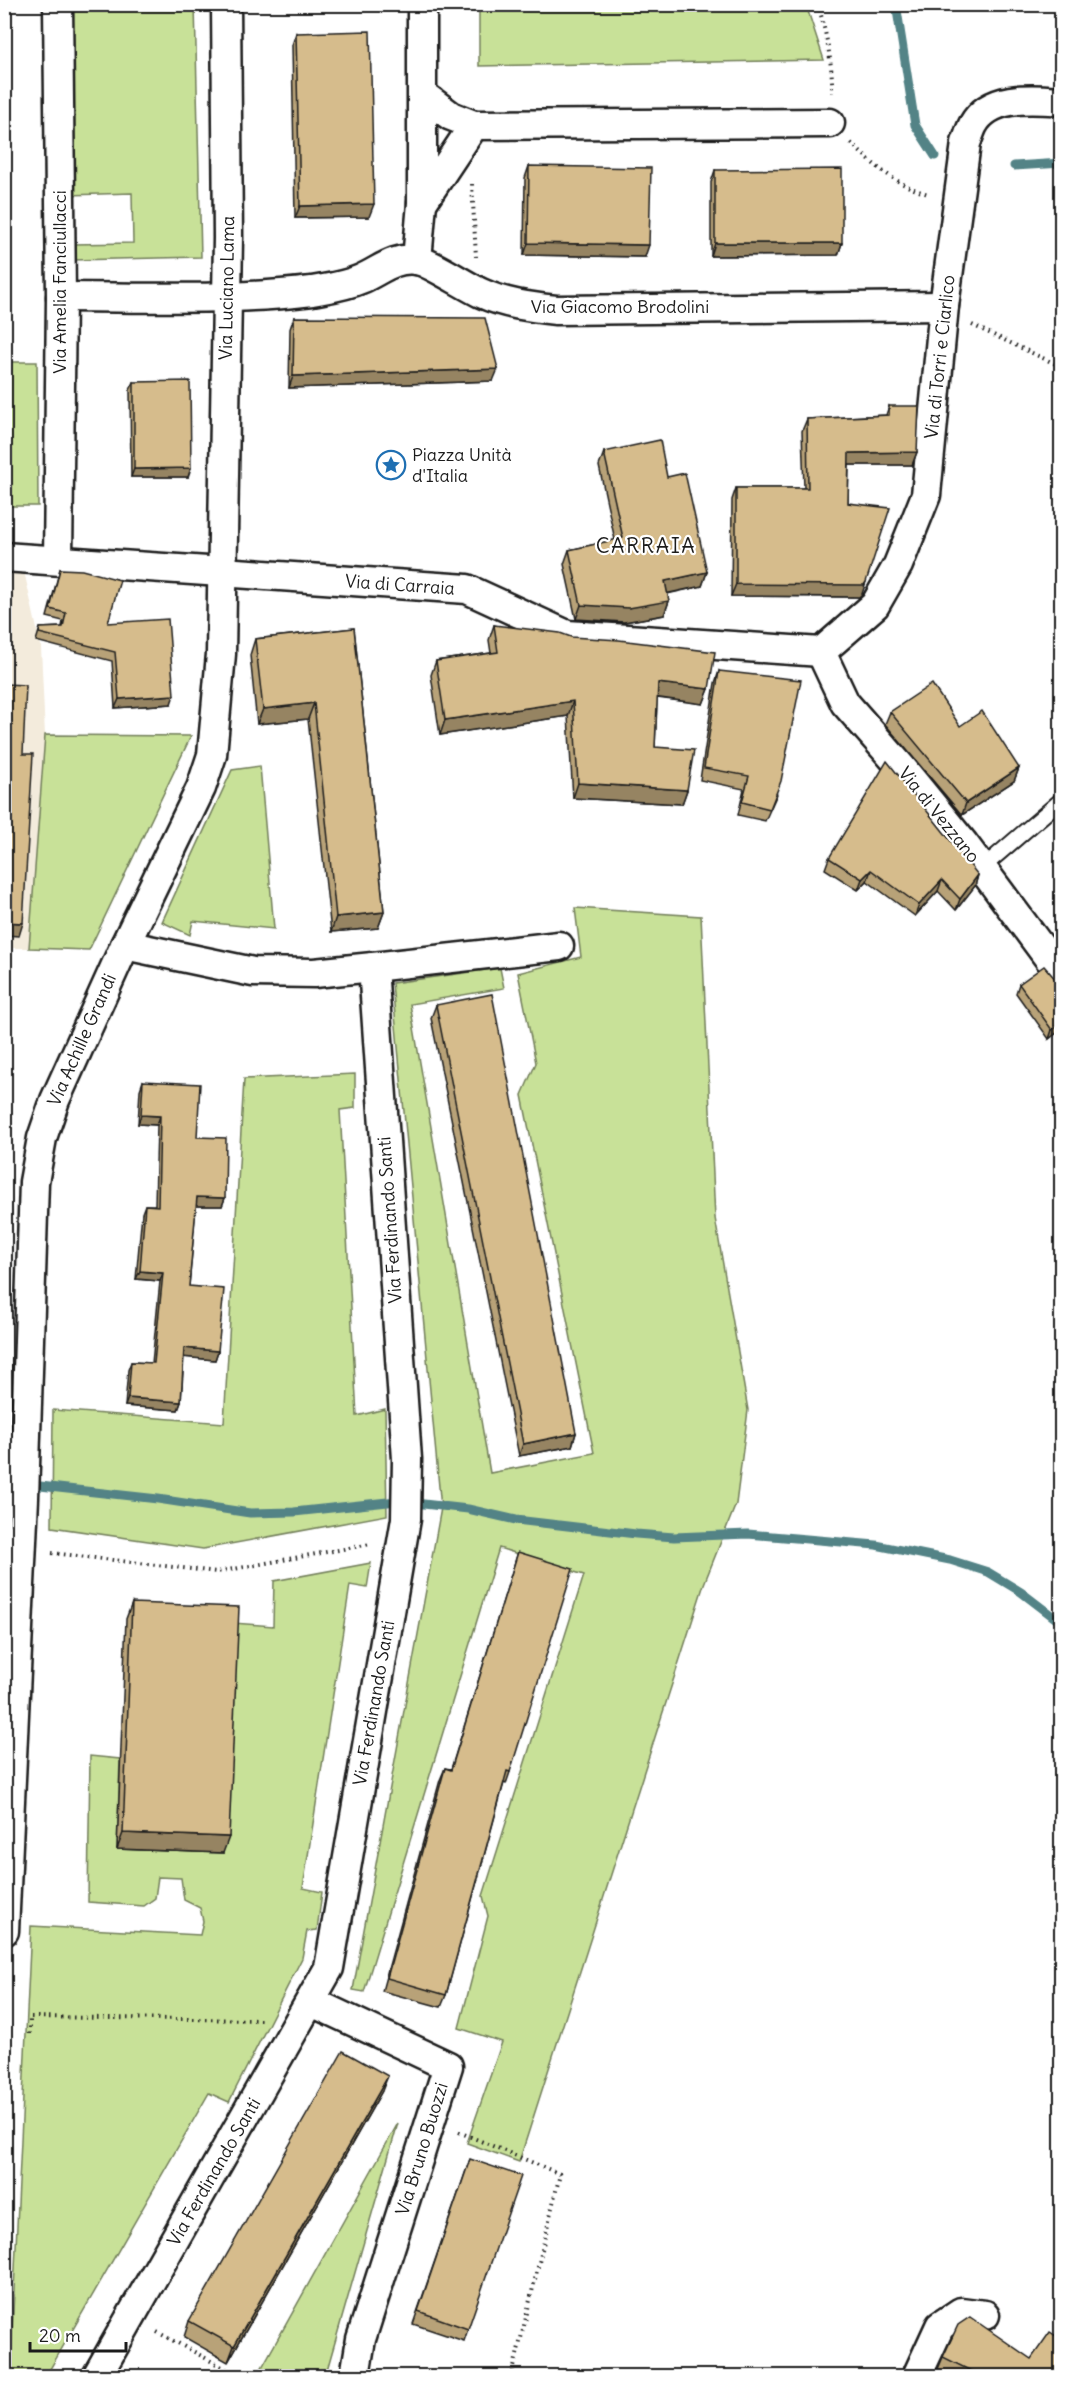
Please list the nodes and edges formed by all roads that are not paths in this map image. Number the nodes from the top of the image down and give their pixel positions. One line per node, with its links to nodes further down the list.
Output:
1 (58, 4): 10 (street, Via Amelia Fanciullacci)
2 (226, 4): 11 (street, Via Luciano Lama)
3 (422, 4): 4 (street)
4 (423, 95): 7 (street); 8 (street)
5 (1062, 101): 12 (street, Via di Torri e Ciarlico)
6 (830, 123): 7 (street)
7 (474, 125): 8 (street)
8 (422, 203): 9 (street)
9 (417, 260): 11 (street); 12 (street, Via Giacomo Brodolini)
10 (61, 297): 11 (street); 14 (street, Via Amelia Fanciullacci)
11 (227, 297): 15 (street, Via Luciano Lama)
12 (943, 310): 16 (street, Via di Torri e Ciarlico)
13 (4, 557): 14 (street, Via di Carraia)
14 (58, 560): 15 (street, Via di Carraia)
15 (221, 572): 16 (street, Via di Carraia); 19 (street, Via Achille Grandi)
16 (821, 652): 18 (street, Via di Vezzano)
17 (1060, 801): 18 (lane)
18 (982, 868): 22 (street, Via di Vezzano)
19 (124, 945): 21 (street); 23 (street, Via Achille Grandi)
20 (559, 946): 21 (street)
21 (373, 967): 25 (street, Via Ferdinando Santi)
22 (1062, 976)
23 (16, 1534): 24 (street, Via Achille Grandi)
24 (4, 1931)
25 (306, 2011): 27 (street, Via Ferdinando Santi); 28 (street, Via Bruno Buozzi)
26 (985, 2315): 29 (street)
27 (97, 2376)
28 (355, 2376)
29 (917, 2376)

